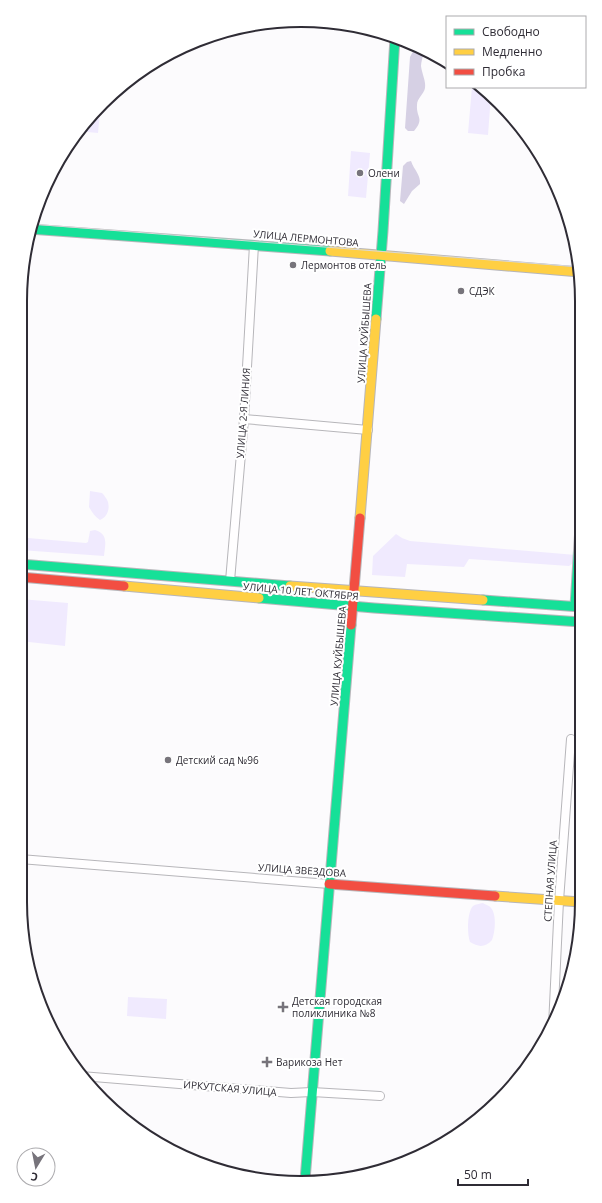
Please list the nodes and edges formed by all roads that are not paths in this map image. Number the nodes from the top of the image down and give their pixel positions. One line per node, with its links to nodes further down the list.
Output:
1 (395, 44): 4 (main road, УЛИЦА КУЙБЫШЕВА)
2 (36, 229): 3 (main road, УЛИЦА ЛЕРМОНТОВА)
3 (254, 245): 4 (main road, УЛИЦА ЛЕРМОНТОВА); 6 (street, УЛИЦА 2-Я ЛИНИЯ)
4 (381, 256): 5 (main road, УЛИЦА ЛЕРМОНТОВА); 7 (main road, УЛИЦА КУЙБЫШЕВА)
5 (573, 271)
6 (244, 419): 7 (street); 10 (street, УЛИЦА 2-Я ЛИНИЯ)
7 (368, 430): 11 (main road, УЛИЦА КУЙБЫШЕВА)
8 (27, 565): 10 (main road, УЛИЦА 10 ЛЕТ ОКТЯБРЯ)
9 (27, 578): 12 (main road, УЛИЦА 10 ЛЕТ ОКТЯБРЯ)
10 (230, 581): 11 (main road, УЛИЦА 10 ЛЕТ ОКТЯБРЯ)
11 (354, 591): 12 (main road, УЛИЦА КУЙБЫШЕВА); 13 (main road, УЛИЦА 10 ЛЕТ ОКТЯБРЯ)
12 (353, 606): 14 (main road, УЛИЦА 10 ЛЕТ ОКТЯБРЯ); 17 (main road, УЛИЦА КУЙБЫШЕВА)
13 (575, 606)
14 (575, 622)
15 (571, 739): 18 (street, СТЕПНАЯ УЛИЦА)
16 (27, 860): 17 (street, УЛИЦА ЗВЕЗДОВА)
17 (329, 884): 18 (main road, УЛИЦА ЗВЕЗДОВА); 22 (main road, УЛИЦА КУЙБЫШЕВА)
18 (559, 901): 19 (main road, УЛИЦА ЗВЕЗДОВА); 20 (street, СТЕПНАЯ УЛИЦА)
19 (575, 902)
20 (554, 1007)
21 (90, 1077): 22 (street, ИРКУТСКАЯ УЛИЦА)
22 (312, 1092): 23 (street, ИРКУТСКАЯ УЛИЦА); 24 (main road, УЛИЦА КУЙБЫШЕВА)
23 (380, 1096)
24 (305, 1176)

